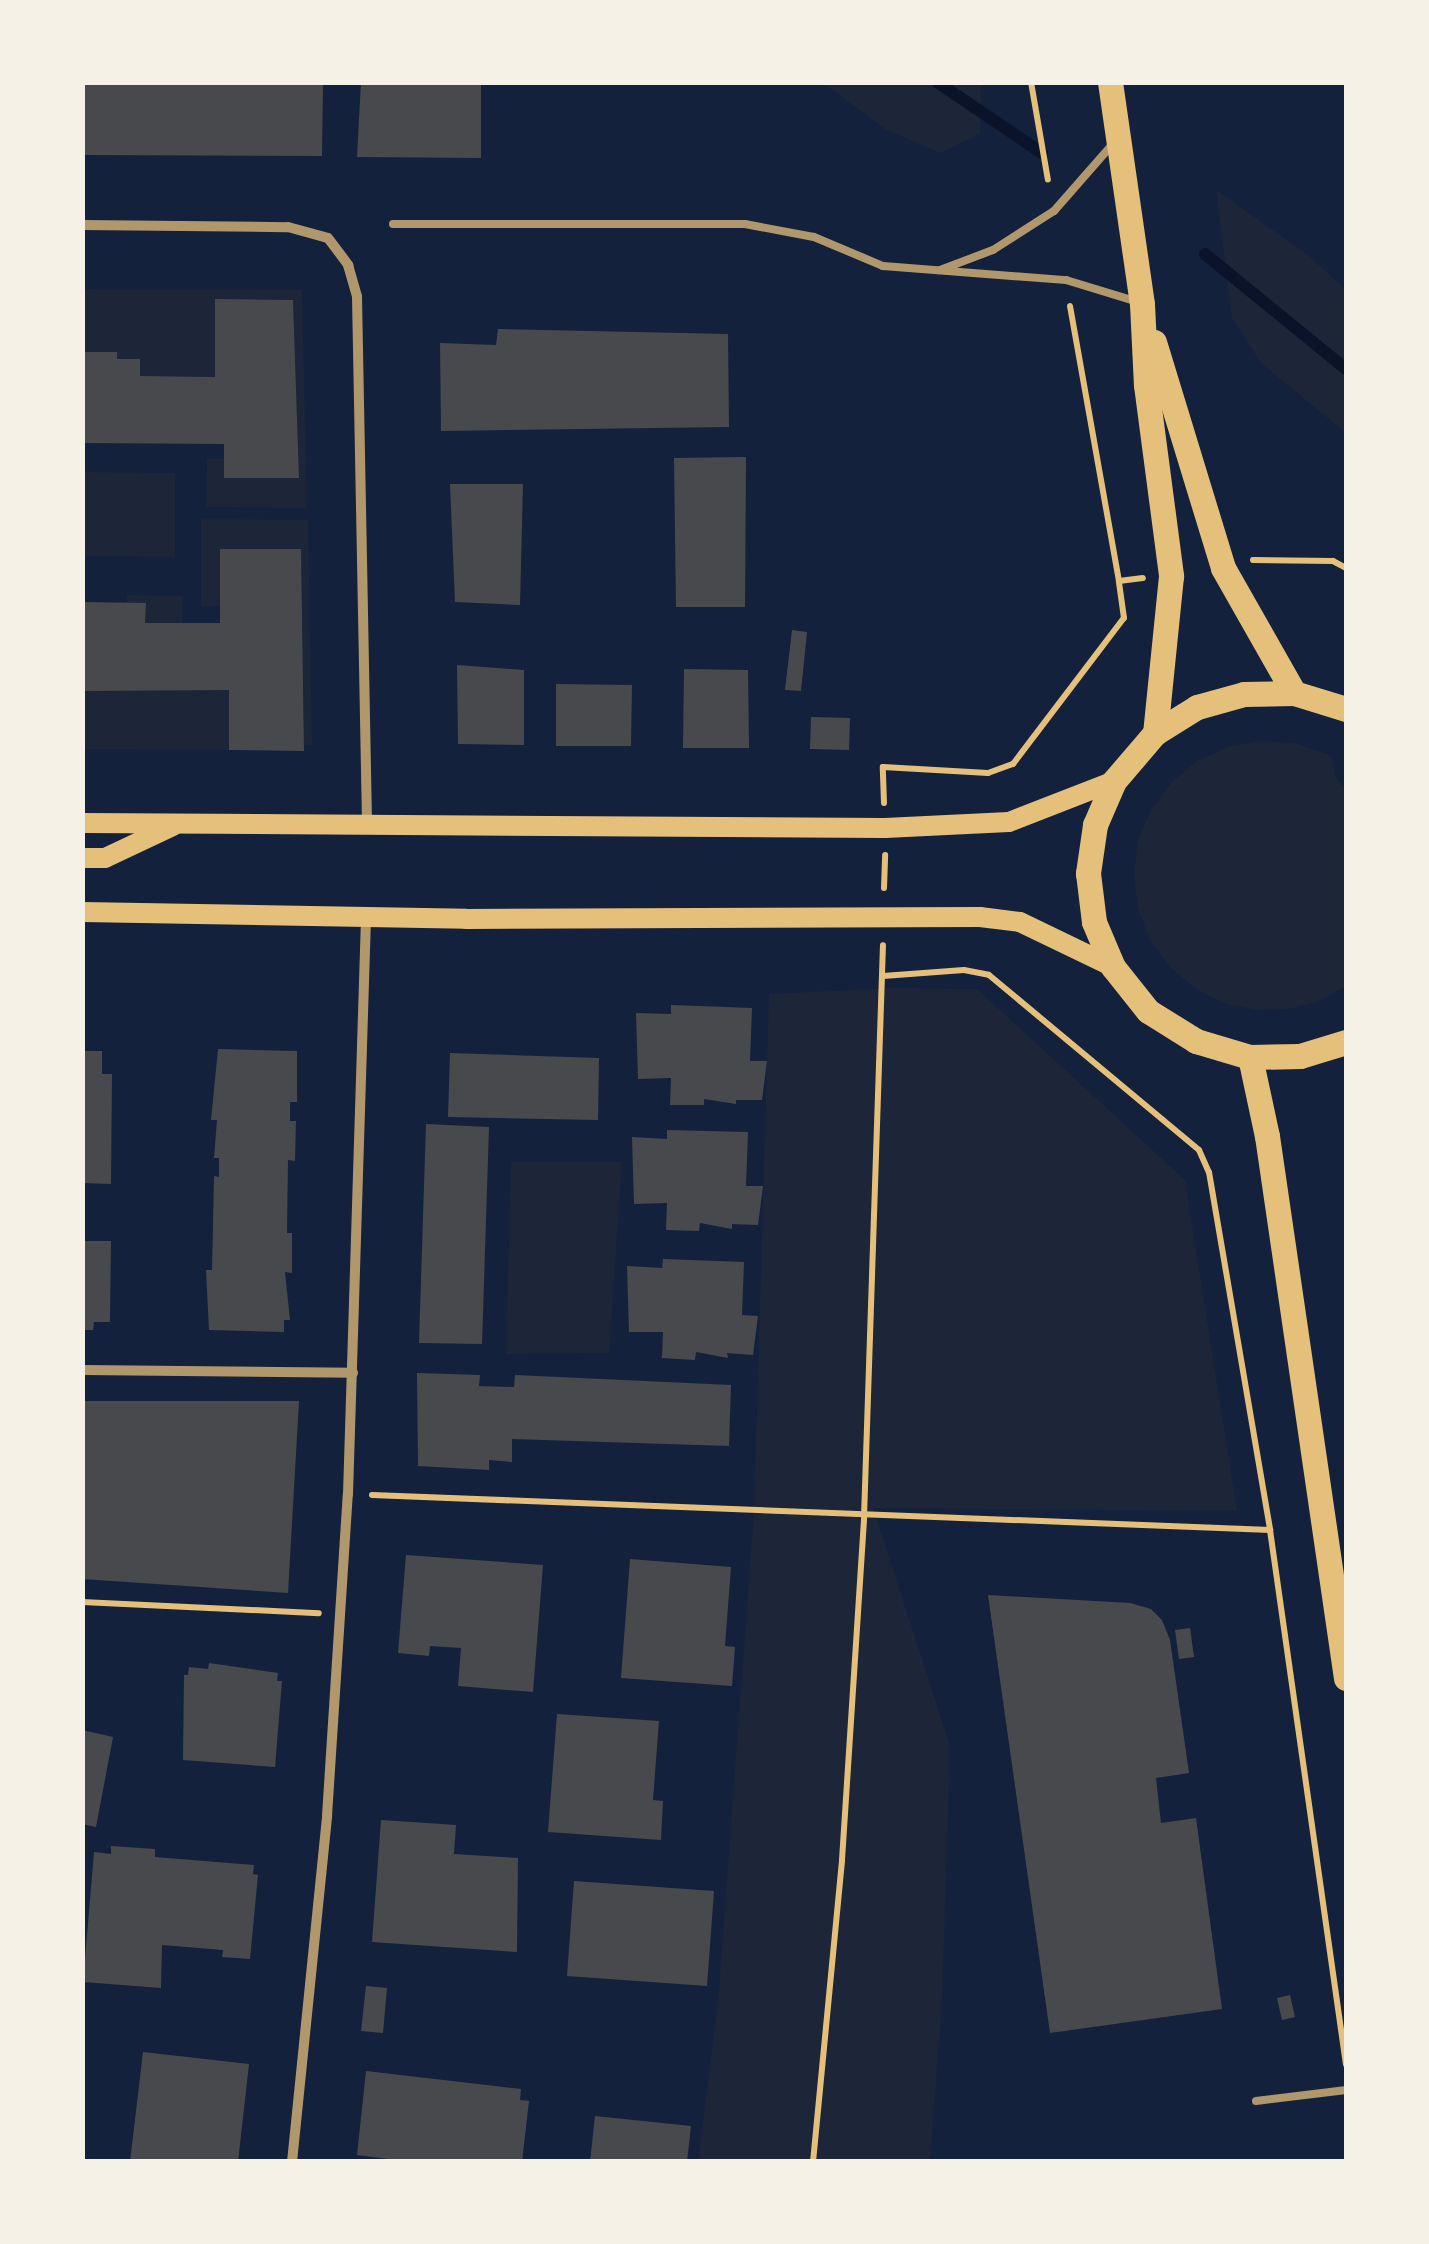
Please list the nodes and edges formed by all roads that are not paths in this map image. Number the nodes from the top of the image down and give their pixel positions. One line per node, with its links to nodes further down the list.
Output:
1 (1110, 82): 2 (main road)
2 (1118, 139): 5 (lane); 6 (main road)
3 (82, 224): 13 (street)
4 (393, 224): 5 (lane)
5 (936, 272): 6 (lane)
6 (1142, 304): 7 (main road); 9 (main road)
7 (1294, 693): 8 (main road); 9 (main road)
8 (1346, 709)
9 (1156, 733): 10 (main road)
10 (1114, 781): 13 (main road); 17 (main road)
11 (82, 823): 12 (main road)
12 (179, 824): 13 (main road); 14 (main road)
13 (367, 824)
14 (82, 858)
15 (82, 912): 16 (main road)
16 (366, 918): 17 (main road); 21 (street)
17 (1113, 967): 19 (main road)
18 (1346, 1042): 19 (main road)
19 (1250, 1057): 22 (main road)
20 (82, 1370): 21 (street)
21 (353, 1373): 25 (street)
22 (1346, 1678)
23 (1346, 2090): 24 (lane)
24 (1256, 2101)
25 (292, 2162)

